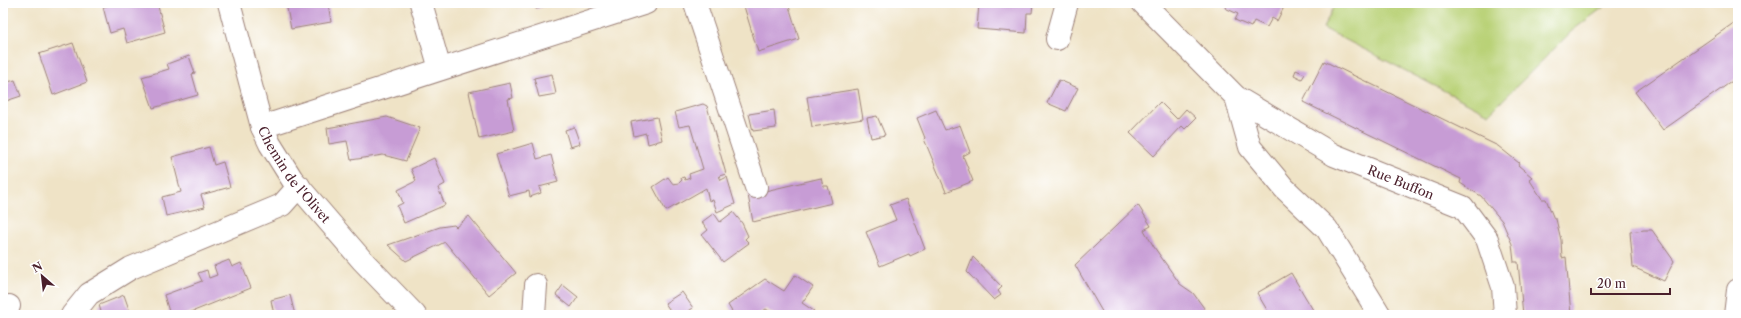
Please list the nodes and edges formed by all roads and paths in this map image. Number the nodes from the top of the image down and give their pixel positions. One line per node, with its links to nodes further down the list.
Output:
1 (229, 3): 10 (street, Chemin de l'Olivet)
2 (421, 3): 8 (street)
3 (646, 3): 8 (street)
4 (695, 3): 12 (street)
5 (1067, 3): 7 (street)
6 (1143, 3): 9 (street, Rue Buffon)
7 (1057, 39)
8 (440, 69): 10 (street)
9 (1236, 97): 18 (street, Rue Buffon); 19 (street, Rue Buffon)
10 (262, 127): 11 (street, Chemin de l'Olivet)
11 (299, 186): 15 (street); 16 (street, Chemin de l'Olivet)
12 (756, 187)
13 (536, 285): 17 (street)
14 (1738, 290): 20 (street)
15 (72, 315)
16 (415, 315)
17 (534, 315)
18 (1380, 315)
19 (1505, 315)
20 (1735, 315)

